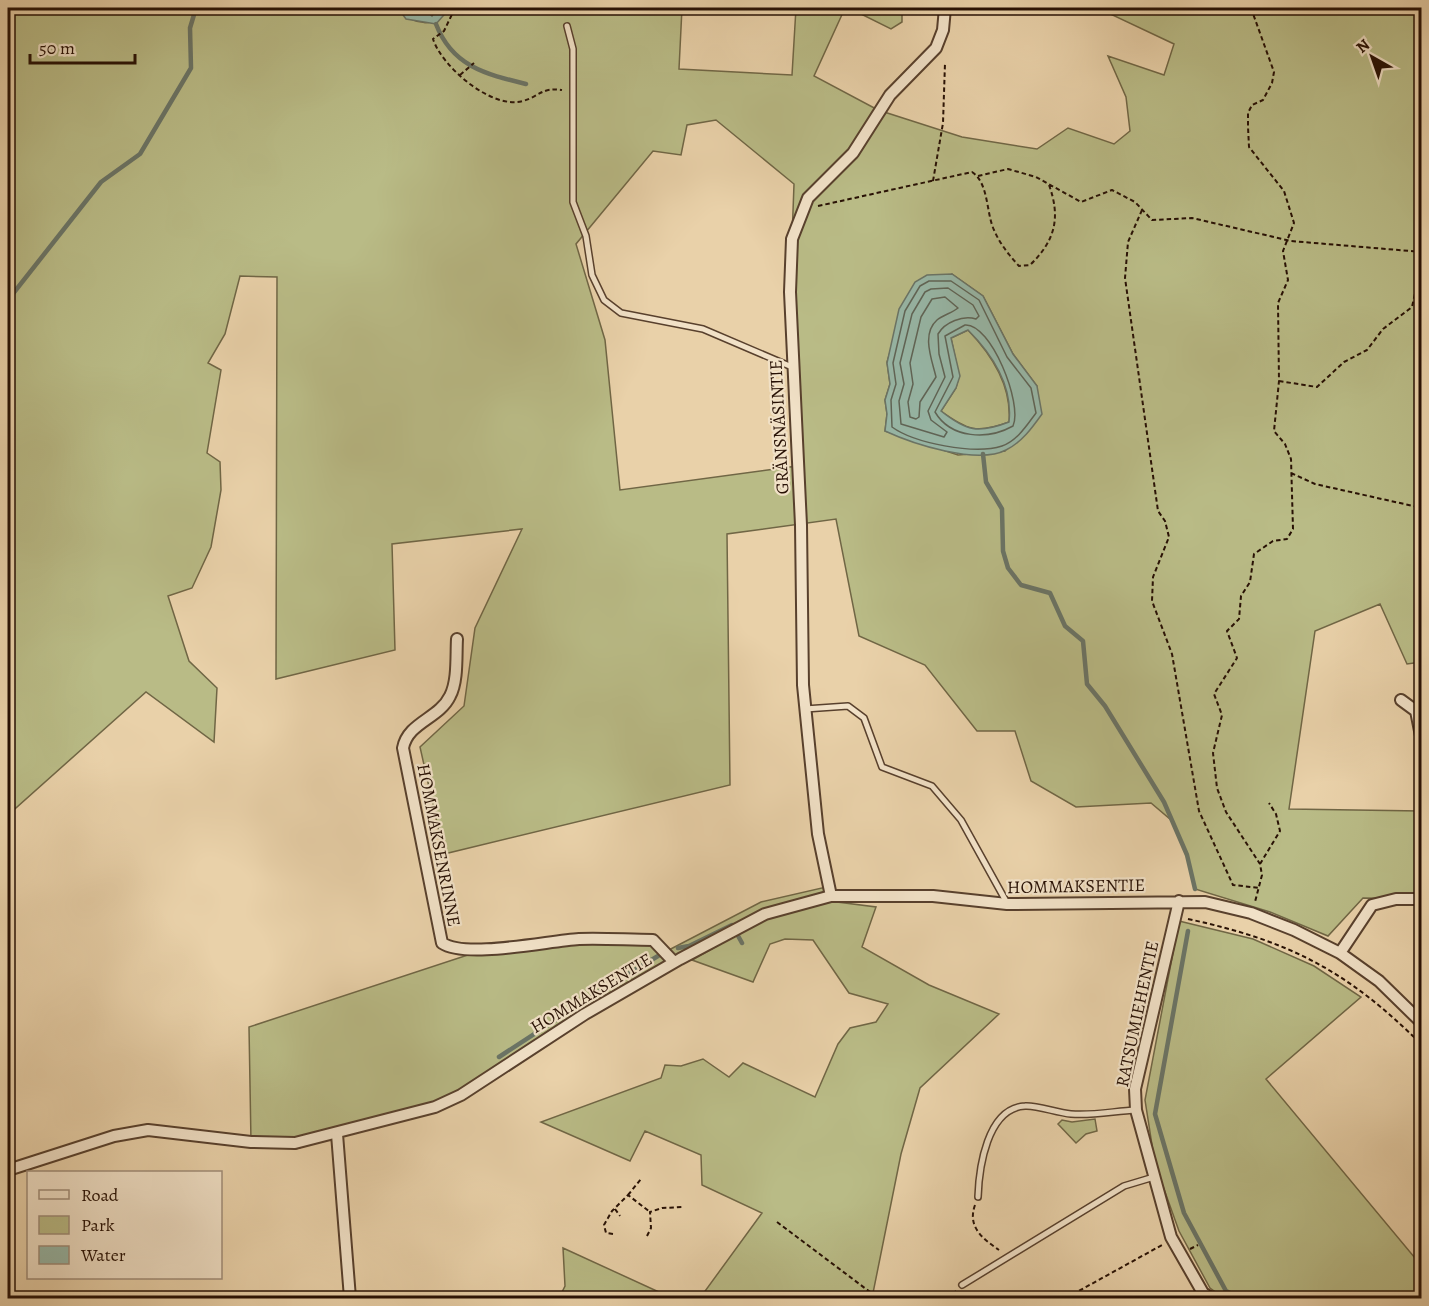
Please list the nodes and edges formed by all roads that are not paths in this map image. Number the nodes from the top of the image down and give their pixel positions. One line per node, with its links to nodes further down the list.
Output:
1 (945, 8): 3 (street, GRÄNSNÄSINTIE)
2 (567, 26): 3 (lane)
3 (792, 367): 6 (street, GRÄNSNÄSINTIE)
4 (457, 639): 13 (street, HOMMAKSENRINNE)
5 (1401, 700): 7 (street)
6 (806, 709): 8 (street, GRÄNSNÄSINTIE); 11 (lane)
7 (1422, 741)
8 (831, 896): 11 (street, HOMMAKSENTIE); 13 (street, HOMMAKSENTIE)
9 (1422, 899): 12 (street)
10 (1179, 901): 11 (street, HOMMAKSENTIE); 12 (street, HOMMAKSENTIE); 15 (street, RATSUMIEHENTIE)
11 (1007, 904)
12 (1340, 953): 14 (street, HOMMAKSENTIE)
13 (674, 962): 16 (street, HOMMAKSENTIE)
14 (1422, 1023)
15 (1136, 1110): 18 (street, RATSUMIEHENTIE); 19 (lane)
16 (336, 1134): 17 (street, HOMMAKSENTIE); 22 (street)
17 (8, 1170)
18 (1154, 1177): 20 (lane); 21 (street, RATSUMIEHENTIE)
19 (978, 1197)
20 (962, 1285)
21 (1203, 1297)
22 (350, 1299)

